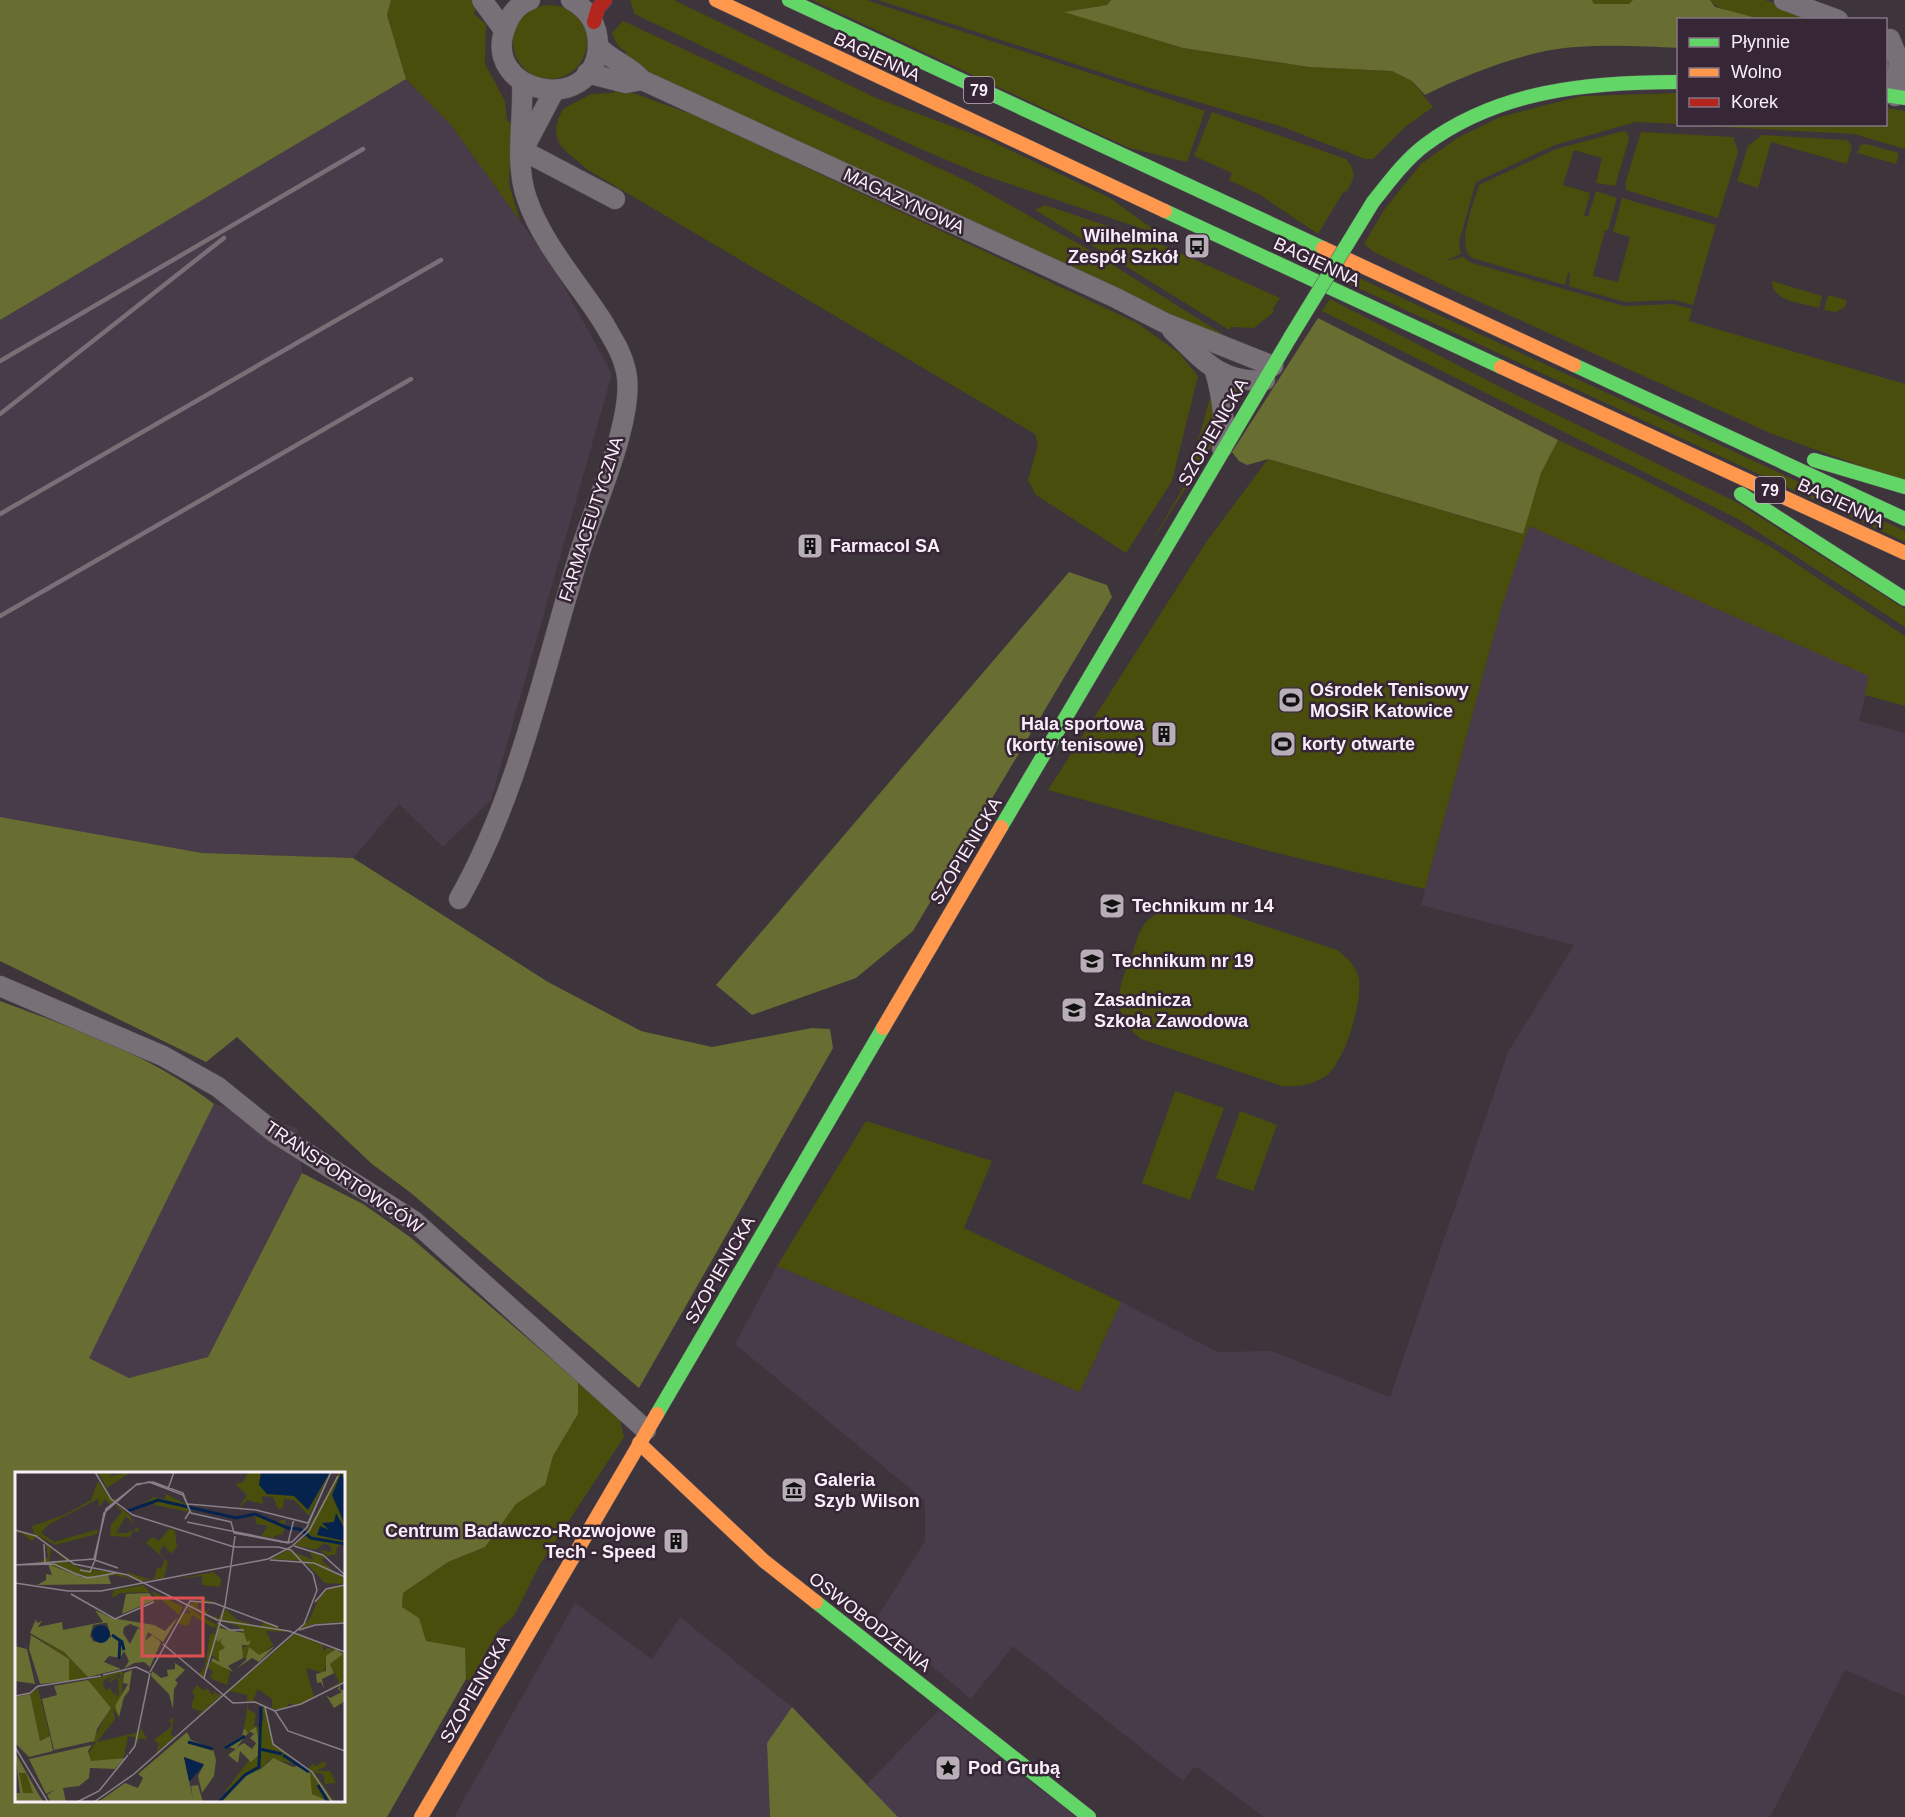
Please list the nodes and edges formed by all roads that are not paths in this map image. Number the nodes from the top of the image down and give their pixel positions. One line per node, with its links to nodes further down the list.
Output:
1 (482, 0): 11 (street)
2 (526, 0): 11 (street)
3 (571, 0): 10 (street)
4 (605, 0): 10 (main road)
5 (710, 0): 8 (main road, BAGIENNA)
6 (789, 0): 26 (main road, BAGIENNA / 79)
7 (1784, 0): 9 (street)
8 (722, 3): 25 (main road, BAGIENNA / 79)
9 (1833, 18)
10 (594, 22): 13 (street)
11 (504, 30): 16 (street)
12 (1894, 40): 19 (street)
13 (598, 46): 14 (street); 15 (street, MAGAZYNOWA)
14 (587, 73): 15 (street, MAGAZYNOWA); 18 (street)
15 (642, 80): 22 (street, MAGAZYNOWA)
16 (522, 82): 18 (street); 20 (street, FARMACEUTYCZNA)
17 (1677, 82): 24 (main road, SZOPIENICKA, bridge)
18 (554, 91): 20 (street)
19 (1895, 96)
20 (522, 150): 21 (street); 32 (street, FARMACEUTYCZNA)
21 (615, 199)
22 (1165, 323): 23 (street, MAGAZYNOWA); 24 (street, MAGAZYNOWA)
23 (1215, 371): 24 (street, MAGAZYNOWA); 27 (street)
24 (1269, 373): 27 (main road, SZOPIENICKA)
25 (1639, 430): 30 (main road, BAGIENNA / 79); 31 (main road)
26 (1713, 430): 28 (main road); 29 (main road, BAGIENNA / 79)
27 (1221, 455): 34 (main road, SZOPIENICKA)
28 (1905, 487)
29 (1905, 519)
30 (1905, 553)
31 (1905, 598)
32 (459, 899)
33 (0, 986): 34 (street, TRANSPORTOWCÓW)
34 (643, 1437): 35 (main road, SZOPIENICKA); 36 (main road, OSWOBODZENIA)
35 (421, 1817)
36 (1089, 1817)

